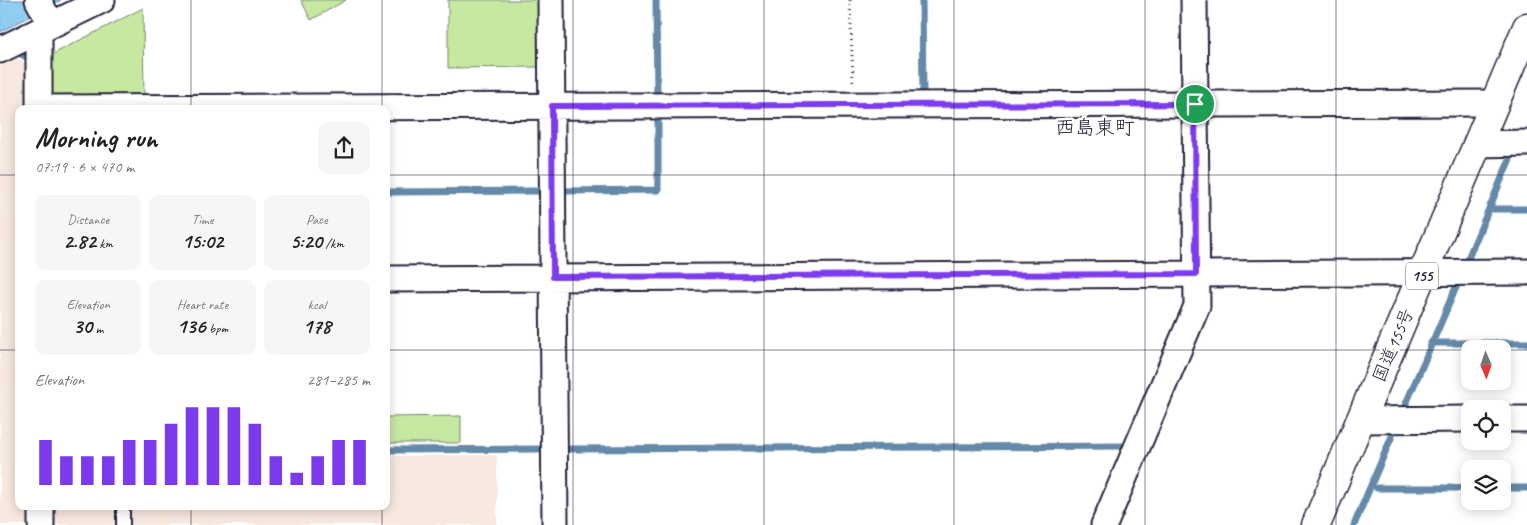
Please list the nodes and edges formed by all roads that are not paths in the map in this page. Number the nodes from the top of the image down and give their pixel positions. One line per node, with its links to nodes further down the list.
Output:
1 (102, 0): 4 (street)
2 (551, 0): 10 (street)
3 (1194, 0): 8 (street)
4 (44, 17): 6 (street); 9 (street)
5 (1527, 27): 7 (highway, 国道155号 / 155)
6 (0, 50)
7 (1495, 103): 8 (street); 12 (highway, 国道155号 / 155)
8 (1195, 104): 10 (street); 15 (street)
9 (39, 105)
10 (552, 106): 11 (street); 17 (street)
11 (390, 107)
12 (1477, 144): 13 (street); 16 (highway, 国道155号 / 155)
13 (1527, 144)
14 (1527, 272): 16 (street)
15 (1196, 274): 16 (street); 17 (street); 28 (street)
16 (1423, 274): 22 (highway, 国道155号 / 155)
17 (553, 277): 18 (street); 27 (street)
18 (390, 279)
19 (1461, 419): 22 (street)
20 (1511, 419): 21 (street)
21 (1527, 419)
22 (1361, 420): 29 (highway, 国道155号 / 155)
23 (41, 510): 25 (street)
24 (122, 510): 26 (lane)
25 (42, 525)
26 (123, 525)
27 (554, 525)
28 (1104, 525)
29 (1316, 525)

